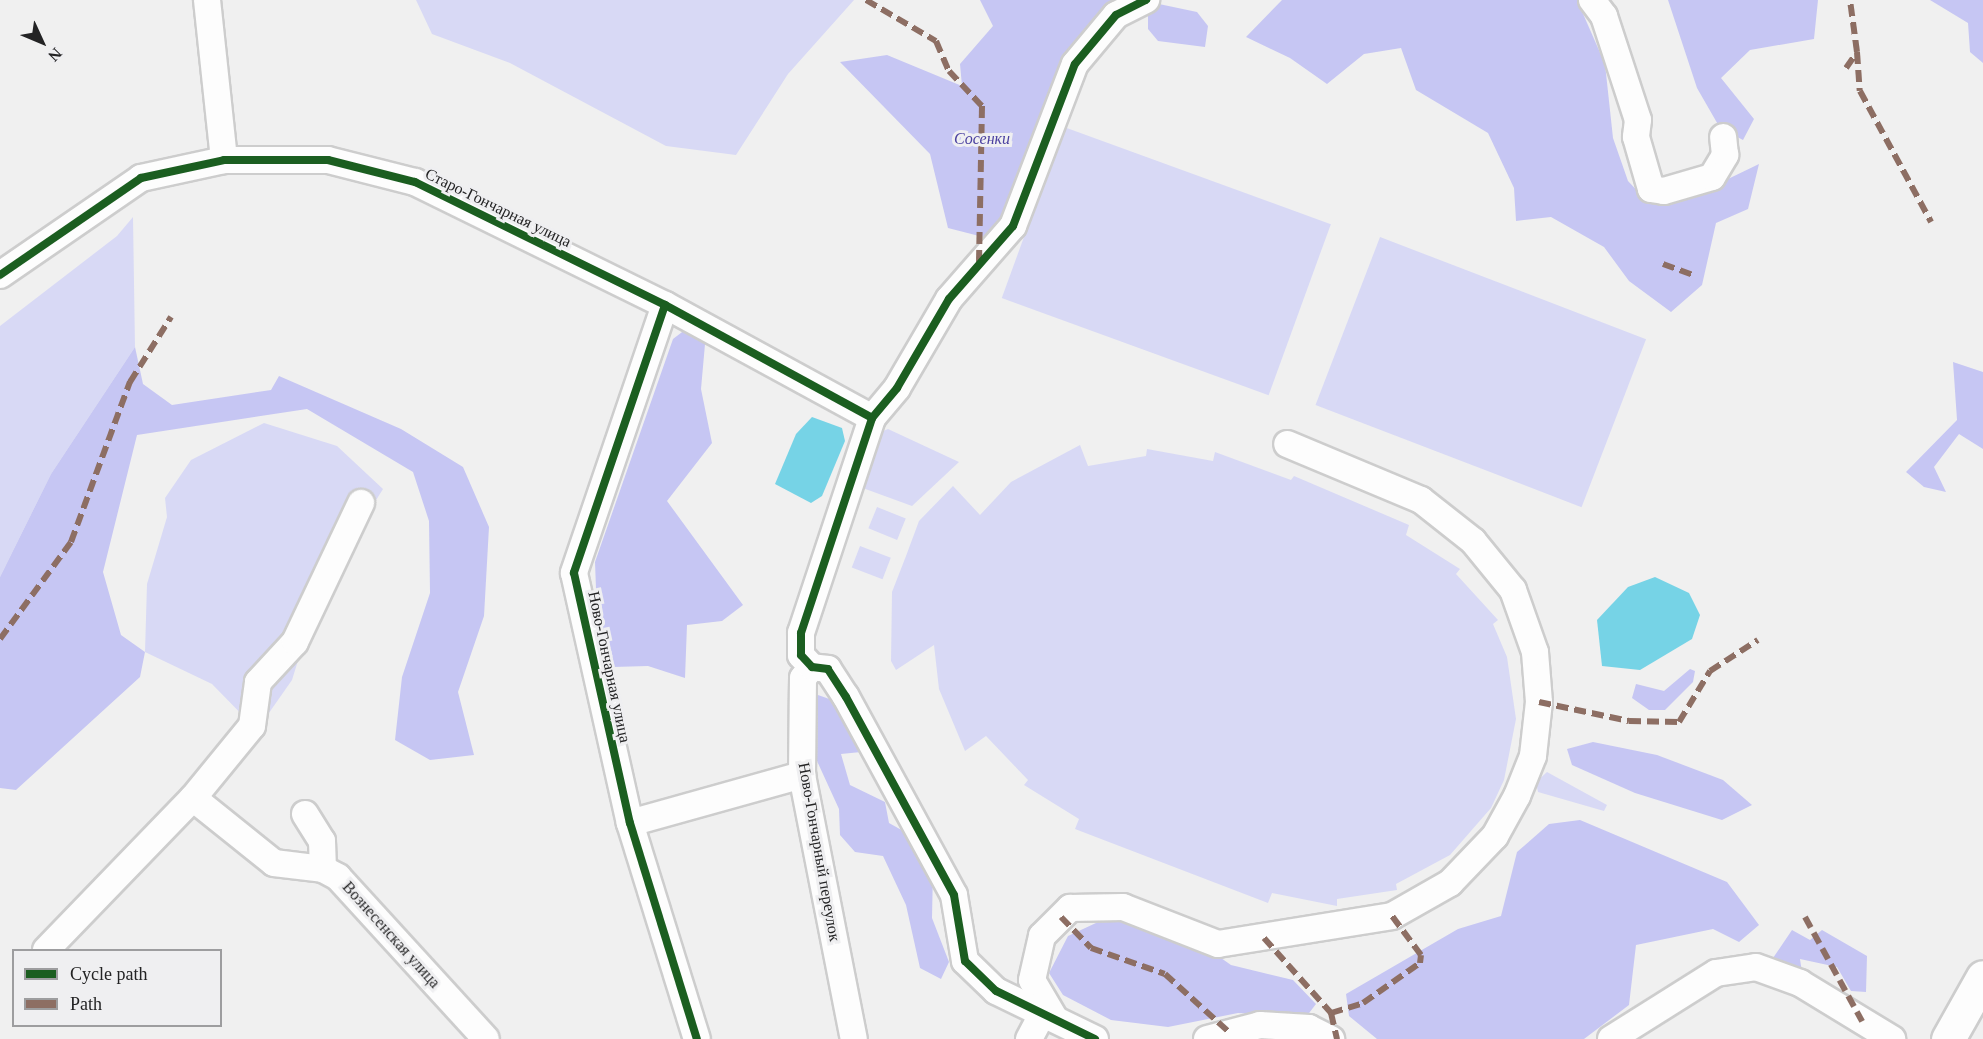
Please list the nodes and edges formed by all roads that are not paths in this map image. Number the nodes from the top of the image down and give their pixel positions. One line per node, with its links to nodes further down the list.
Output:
1 (207, 0): 5 (street)
2 (1146, 0): 8 (street)
3 (1592, 0): 4 (street)
4 (1723, 137)
5 (224, 160): 6 (street, Старо-Гончарная улица); 7 (street, Старо-Гончарная улица)
6 (0, 275)
7 (666, 304): 8 (street, Старо-Гончарная улица); 15 (street, Ново-Гончарная улица)
8 (872, 418): 11 (street)
9 (1287, 444): 19 (street)
10 (361, 502): 13 (street)
11 (812, 668): 12 (street, Ново-Гончарный переулок); 19 (street)
12 (802, 775): 15 (street); 22 (street, Ново-Гончарный переулок)
13 (193, 798): 16 (street, Вознесенская улица); 17 (street)
14 (304, 814): 16 (street)
15 (630, 823): 21 (street, Ново-Гончарная улица)
16 (323, 869): 20 (street, Вознесенская улица)
17 (48, 949)
18 (1983, 978): 29 (main road)
19 (1049, 1016): 23 (street); 24 (street)
20 (486, 1039)
21 (698, 1039)
22 (854, 1039)
23 (1029, 1039)
24 (1095, 1039)
25 (1207, 1039): 26 (street)
26 (1332, 1039)
27 (1611, 1039): 28 (street)
28 (1892, 1039)
29 (1948, 1039)

